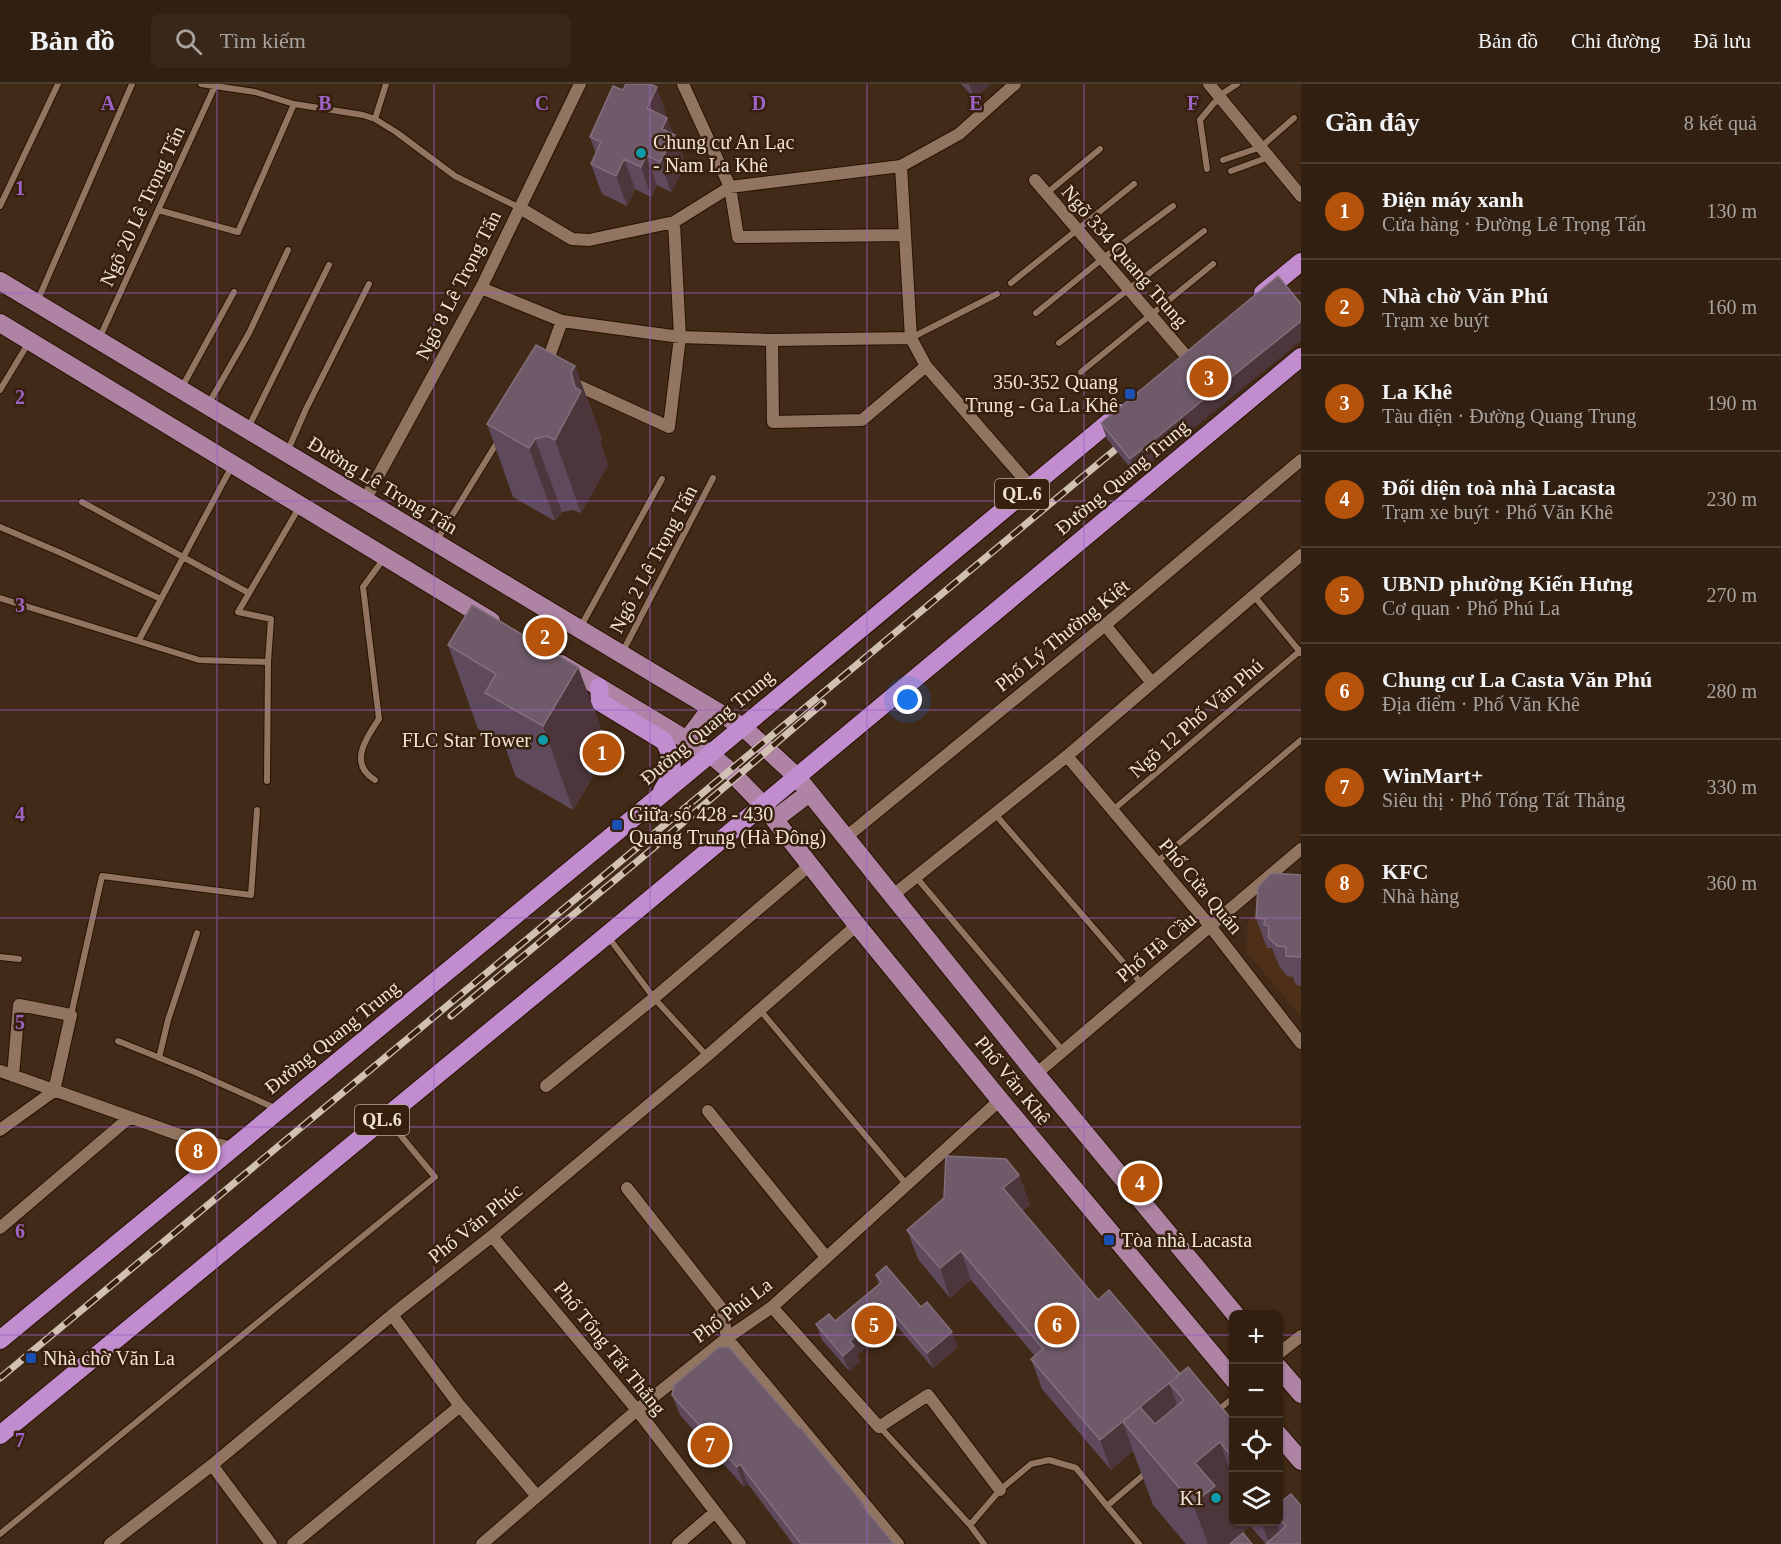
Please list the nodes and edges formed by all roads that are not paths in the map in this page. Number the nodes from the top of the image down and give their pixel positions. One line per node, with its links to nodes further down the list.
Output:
1 (58, 84): 29 (lane)
2 (132, 84): 49 (lane)
3 (201, 84): 11 (lane)
4 (257, 84): 12 (lane)
5 (386, 84): 16 (lane)
6 (580, 84): 31 (street, Ngõ 8 Lê Trọng Tấn)
7 (683, 84): 26 (street)
8 (1015, 84): 21 (street)
9 (1209, 84): 13 (street)
10 (1237, 84): 13 (lane)
11 (215, 86): 12 (lane); 32 (lane, Ngõ 20 Lê Trọng Tấn)
12 (255, 92): 14 (lane)
13 (1220, 97): 17 (street); 22 (lane)
14 (294, 104): 16 (lane); 32 (lane)
15 (1294, 118): 17 (lane)
16 (375, 119): 31 (lane)
17 (1261, 147): 19 (street); 20 (lane)
18 (1100, 149): 27 (lane)
19 (1269, 157): 23 (lane); 28 (street)
20 (1223, 160)
21 (901, 166): 26 (street); 36 (street)
22 (1207, 168)
23 (1231, 171)
24 (1035, 180): 27 (street, Ngõ 334 Quang Trung)
25 (1134, 184): 34 (lane)
26 (730, 187): 33 (street); 36 (street)
27 (1047, 194): 34 (street, Ngõ 334 Quang Trung)
28 (1301, 196)
29 (0, 206)
30 (1173, 206): 38 (lane)
31 (520, 208): 33 (street); 45 (street, Ngõ 8 Lê Trọng Tấn)
32 (158, 210): 57 (lane, Ngõ 20 Lê Trọng Tấn)
33 (674, 222): 55 (street)
34 (1077, 229): 38 (street, Ngõ 334 Quang Trung); 43 (lane)
35 (1203, 231): 46 (lane)
36 (904, 236): 56 (street)
37 (288, 250): 69 (lane)
38 (1102, 259): 46 (street, Ngõ 334 Quang Trung); 51 (lane)
39 (1301, 262): 50 (highway)
40 (1213, 264): 52 (lane)
41 (329, 265): 70 (lane)
42 (0, 281): 49 (main road, Đường Lê Trọng Tấn)
43 (1011, 283)
44 (369, 284): 72 (lane)
45 (481, 288): 53 (street); 78 (street, Ngõ 8 Lê Trọng Tấn)
46 (1128, 289): 52 (street, Ngõ 334 Quang Trung); 61 (lane)
47 (234, 292): 66 (lane)
48 (997, 294): 56 (lane)
49 (36, 303): 57 (main road, Đường Lê Trọng Tấn)
50 (1248, 306)
51 (1036, 312)
52 (1151, 316): 63 (street, Ngõ 334 Quang Trung); 65 (lane)
53 (562, 321): 55 (street); 55 (street)
54 (0, 323): 59 (main road)
55 (680, 337): 58 (street)
56 (911, 338): 58 (street); 64 (street)
57 (98, 340): 66 (main road, Đường Lê Trọng Tấn)
58 (772, 340): 64 (street)
59 (30, 342): 67 (lane); 74 (main road)
60 (1204, 342): 63 (highway)
61 (1059, 343)
62 (1301, 357): 106 (highway, Đường Quang Trung / QL.6)
63 (1182, 361)
64 (926, 366): 77 (street)
65 (1081, 372)
66 (181, 389): 69 (main road, Đường Lê Trọng Tấn)
67 (0, 390)
68 (1132, 403): 77 (highway, Đường Quang Trung / QL.6)
69 (208, 406): 70 (main road, Đường Lê Trọng Tấn)
70 (247, 430): 72 (main road, Đường Lê Trọng Tấn)
71 (501, 435): 82 (lane)
72 (286, 453): 78 (main road, Đường Lê Trọng Tấn)
73 (1301, 460): 90 (street, Phố Lý Thường Kiệt)
74 (232, 465): 80 (main road); 84 (lane)
75 (714, 478): 95 (lane, Ngõ 2 Lê Trọng Tấn)
76 (662, 479): 91 (lane)
77 (1031, 486): 101 (highway, Đường Quang Trung / QL.6)
78 (365, 500): 82 (main road, Đường Lê Trọng Tấn)
79 (82, 502): 84 (lane)
80 (301, 506): 85 (main road); 86 (lane)
81 (0, 527): 89 (lane)
82 (435, 543): 91 (main road, Đường Lê Trọng Tấn)
83 (1301, 555): 87 (street)
84 (183, 556): 86 (lane); 89 (lane)
85 (385, 557): 92 (main road); 107 (lane)
86 (249, 592): 97 (lane)
87 (1254, 596): 94 (lane); 98 (street)
88 (0, 598): 93 (lane)
89 (160, 599): 93 (lane)
90 (1105, 625): 98 (street); 116 (street, Phố Lý Thường Kiệt)
91 (580, 629): 95 (main road, Đường Lê Trọng Tấn)
92 (507, 631)
93 (139, 640): 97 (lane)
94 (1300, 651): 113 (lane, Ngõ 12 Phố Văn Phú)
95 (621, 655): 100 (main road, Đường Lê Trọng Tấn)
96 (548, 656): 99 (main road)
97 (268, 662): 108 (lane)
98 (1152, 683): 105 (street)
99 (599, 687): 102 (main road); 110 (highway)
100 (711, 708): 101 (main road, Đường Lê Trọng Tấn); 102 (main road)
101 (743, 727): 104 (highway, Đường Quang Trung / QL.6); 106 (main road, Đường Lê Trọng Tấn)
102 (687, 740): 104 (main road)
103 (1301, 740): 118 (lane)
104 (710, 754): 110 (highway, Đường Quang Trung / QL.6); 111 (main road, Phố Văn Khê)
105 (1067, 756): 113 (street, Phố Cửa Quán); 114 (street)
106 (797, 777): 109 (main road, Phố Văn Khê); 111 (highway, Đường Quang Trung / QL.6)
107 (375, 780)
108 (267, 782)
109 (809, 793): 115 (main road); 116 (main road, Phố Văn Khê)
110 (660, 796): 143 (highway, Đường Quang Trung / QL.6)
111 (763, 805): 115 (main road, Phố Văn Khê); 125 (highway, Đường Quang Trung / QL.6)
112 (257, 810): 131 (lane)
113 (1112, 811): 118 (street, Phố Cửa Quán)
114 (995, 814): 120 (street); 128 (lane)
115 (775, 819): 119 (main road, Phố Văn Khê)
116 (845, 838): 121 (main road, Phố Văn Khê)
117 (1301, 849): 123 (street, Phố Hà Cầu)
118 (1157, 863): 123 (street, Phố Cửa Quán)
119 (810, 865): 122 (main road, Phố Văn Khê); 129 (street)
120 (916, 877): 121 (street); 134 (lane)
121 (892, 896): 138 (main road, Phố Văn Khê)
122 (858, 925): 130 (street, Phố Văn Phúc); 142 (main road, Phố Văn Khê)
123 (1210, 926): 128 (street, Phố Hà Cầu); 133 (street, Phố Cửa Quán)
124 (197, 933): 136 (lane)
125 (607, 935): 129 (lane); 145 (highway, Đường Quang Trung / QL.6)
126 (0, 957): 127 (lane)
127 (19, 959)
128 (1142, 984): 134 (street, Phố Hà Cầu)
129 (654, 998): 135 (lane); 140 (street)
130 (760, 1010): 135 (street, Phố Văn Phúc); 149 (lane)
131 (71, 1015): 139 (street); 141 (street)
132 (118, 1041): 136 (lane)
133 (1301, 1042)
134 (1064, 1051): 138 (street, Phố Hà Cầu)
135 (707, 1056): 152 (street, Phố Văn Phúc)
136 (159, 1058): 143 (lane)
137 (0, 1071): 139 (street)
138 (1036, 1074): 155 (main road, Phố Văn Khê)
139 (13, 1076): 141 (street)
140 (546, 1086)
141 (54, 1091): 146 (street); 147 (street)
142 (1000, 1100): 149 (street, Phố Phú La); 162 (main road, Phố Văn Khê)
143 (279, 1110): 148 (highway, Đường Quang Trung / QL.6)
144 (708, 1111): 153 (street)
145 (385, 1117): 169 (highway, Đường Quang Trung / QL.6); 179 (lane)
146 (129, 1118): 148 (street); 151 (street)
147 (0, 1130)
148 (233, 1148): 159 (highway, Đường Quang Trung / QL.6)
149 (907, 1186): 153 (street, Phố Phú La)
150 (627, 1188): 158 (street)
151 (0, 1228)
152 (492, 1236): 156 (street, Phố Văn Phúc); 166 (street, Phố Tống Tất Thắng)
153 (826, 1257): 154 (street, Phố Phú La)
154 (772, 1306): 158 (street, Phố Phú La); 168 (street)
155 (1232, 1310)
156 (392, 1315): 165 (street); 172 (street, Phố Văn Phúc)
157 (1301, 1336): 160 (street)
158 (727, 1338): 166 (street, Phố Phú La); 186 (street)
159 (0, 1340)
160 (1283, 1350)
161 (1283, 1373): 163 (main road)
162 (1229, 1375)
163 (1301, 1394)
164 (1229, 1400): 167 (lane)
165 (460, 1406): 175 (street); 182 (street)
166 (636, 1410): 175 (street, Phố Phú La); 177 (street, Phố Tống Tất Thắng)
167 (1215, 1412)
168 (879, 1427): 174 (street); 178 (lane)
169 (0, 1435)
170 (1283, 1440): 171 (main road)
171 (1301, 1461)
172 (212, 1465): 180 (street, Phố Văn Phúc); 181 (street)
173 (1152, 1467): 176 (lane)
174 (1000, 1490): 176 (lane); 178 (lane)
175 (536, 1495): 183 (street, Phố Phú La)
176 (1107, 1506): 188 (lane)
177 (714, 1513): 184 (street); 185 (street, Phố Tống Tất Thắng)
178 (970, 1525): 187 (lane)
179 (0, 1534)
180 (110, 1544)
181 (271, 1544)
182 (293, 1544)
183 (482, 1544)
184 (678, 1544)
185 (740, 1544)
186 (898, 1544)
187 (984, 1544)
188 (1139, 1544)

